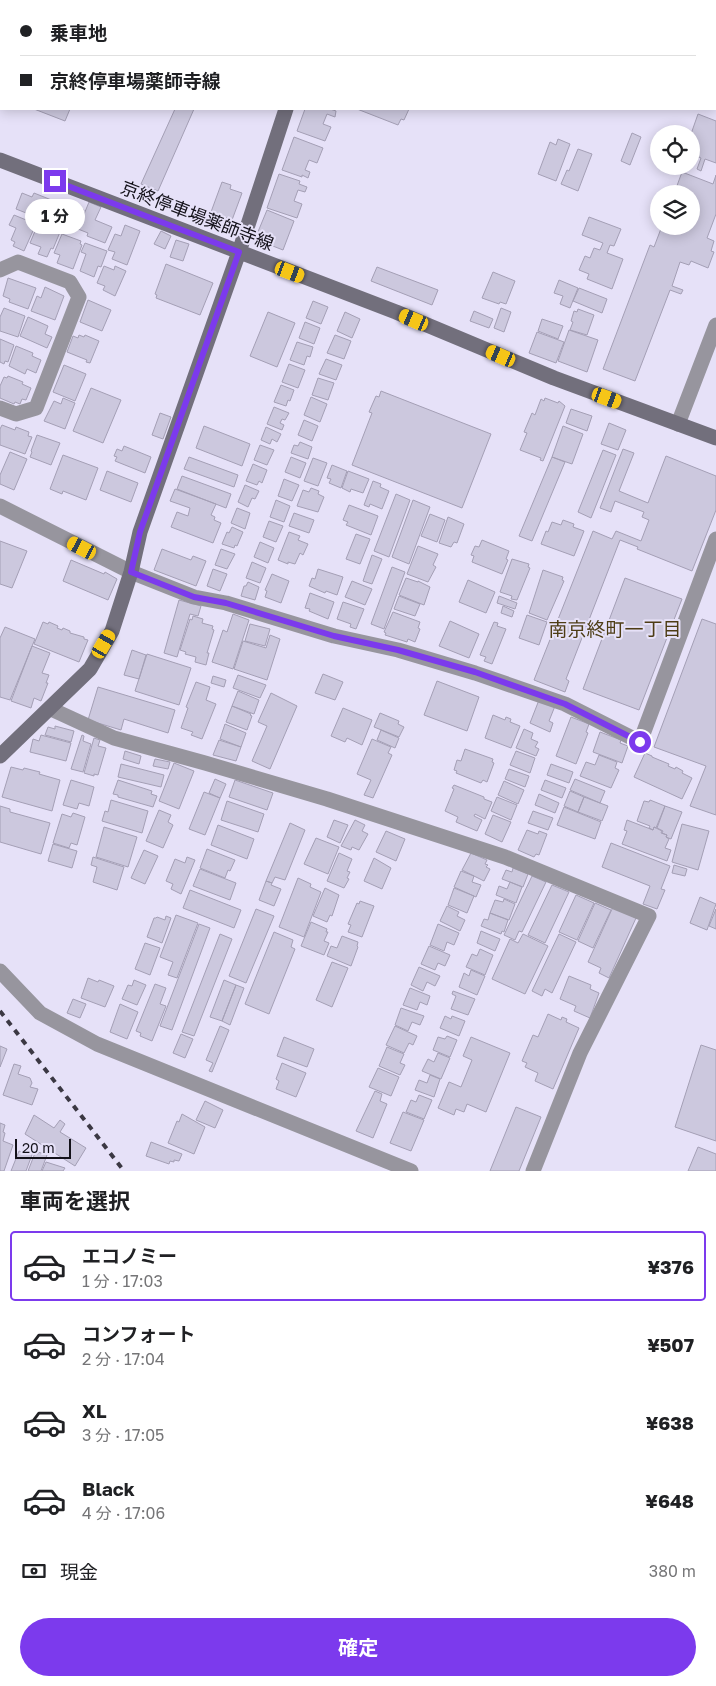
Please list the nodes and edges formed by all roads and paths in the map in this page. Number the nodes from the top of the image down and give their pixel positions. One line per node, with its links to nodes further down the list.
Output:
1 (286, 110): 3 (main road)
2 (0, 160): 3 (main road, 京終停車場薬師寺線)
3 (239, 252): 7 (main road, 京終停車場薬師寺線); 11 (main road)
4 (0, 270): 6 (street)
5 (716, 325): 7 (street)
6 (0, 408)
7 (678, 424): 8 (main road, 京終停車場薬師寺線)
8 (716, 438)
9 (0, 506): 11 (street)
10 (716, 539): 11 (street)
11 (131, 572): 12 (main road)
12 (51, 709): 13 (main road); 16 (street)
13 (0, 756)
14 (0, 971): 15 (street)
15 (411, 1171)
16 (533, 1171)

